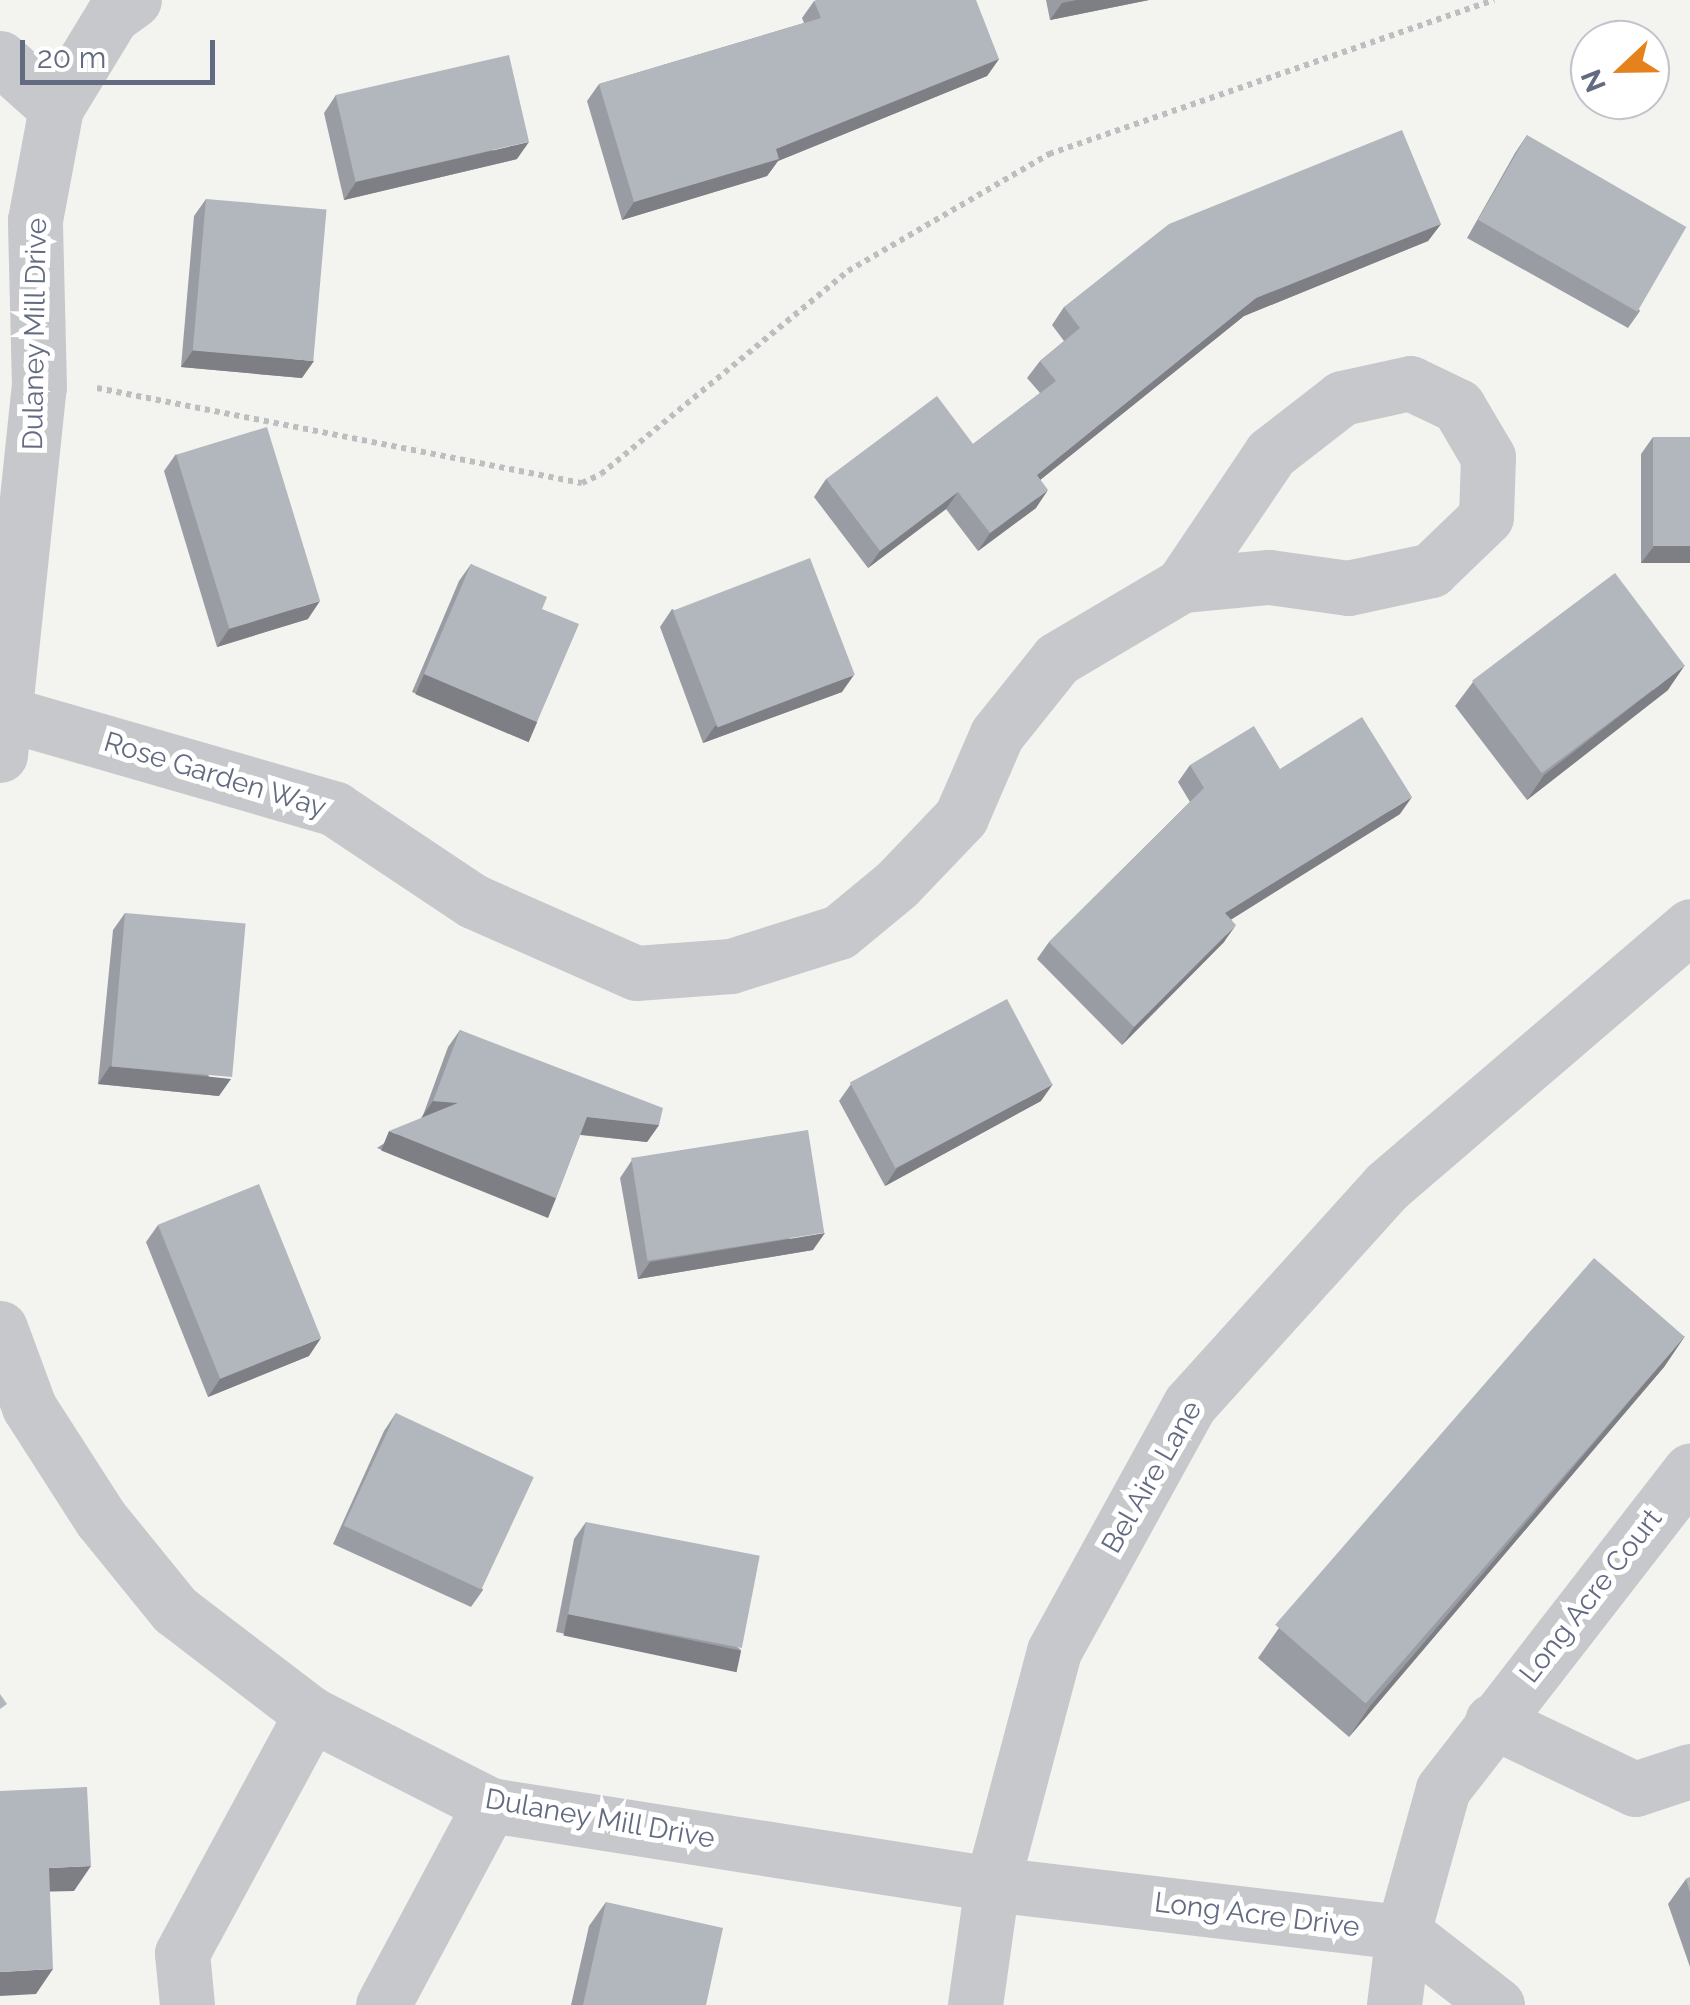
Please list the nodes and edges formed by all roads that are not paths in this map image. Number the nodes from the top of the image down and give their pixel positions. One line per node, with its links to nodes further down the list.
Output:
1 (134, 0): 3 (street, Dulaney Mill Drive)
2 (0, 58): 3 (street)
3 (56, 108): 5 (street, Dulaney Mill Drive)
4 (1182, 585): 4 (street, Rose Garden Way); 5 (street, Rose Garden Way)
5 (2, 727)
6 (1690, 926): 8 (street, Bel Aire Lane)
7 (1690, 964): 8 (street, Bel Aire Lane)
8 (1618, 984): 15 (street, Bel Aire Lane)
9 (0, 1328): 11 (street, Dulaney Mill Drive)
10 (1690, 1470): 12 (street, Long Acre Court)
11 (311, 1714): 14 (street, Dulaney Mill Drive); 17 (street)
12 (1492, 1721): 13 (street); 16 (street, Long Acre Court)
13 (1690, 1771)
14 (490, 1805): 15 (street, Dulaney Mill Drive); 18 (street)
15 (992, 1884): 16 (street, Long Acre Drive); 19 (street, Bel Aire Lane)
16 (1403, 1932): 20 (street, Long Acre Court); 21 (street)
17 (187, 2005)
18 (384, 2005)
19 (975, 2005)
20 (1394, 2005)
21 (1497, 2005)

